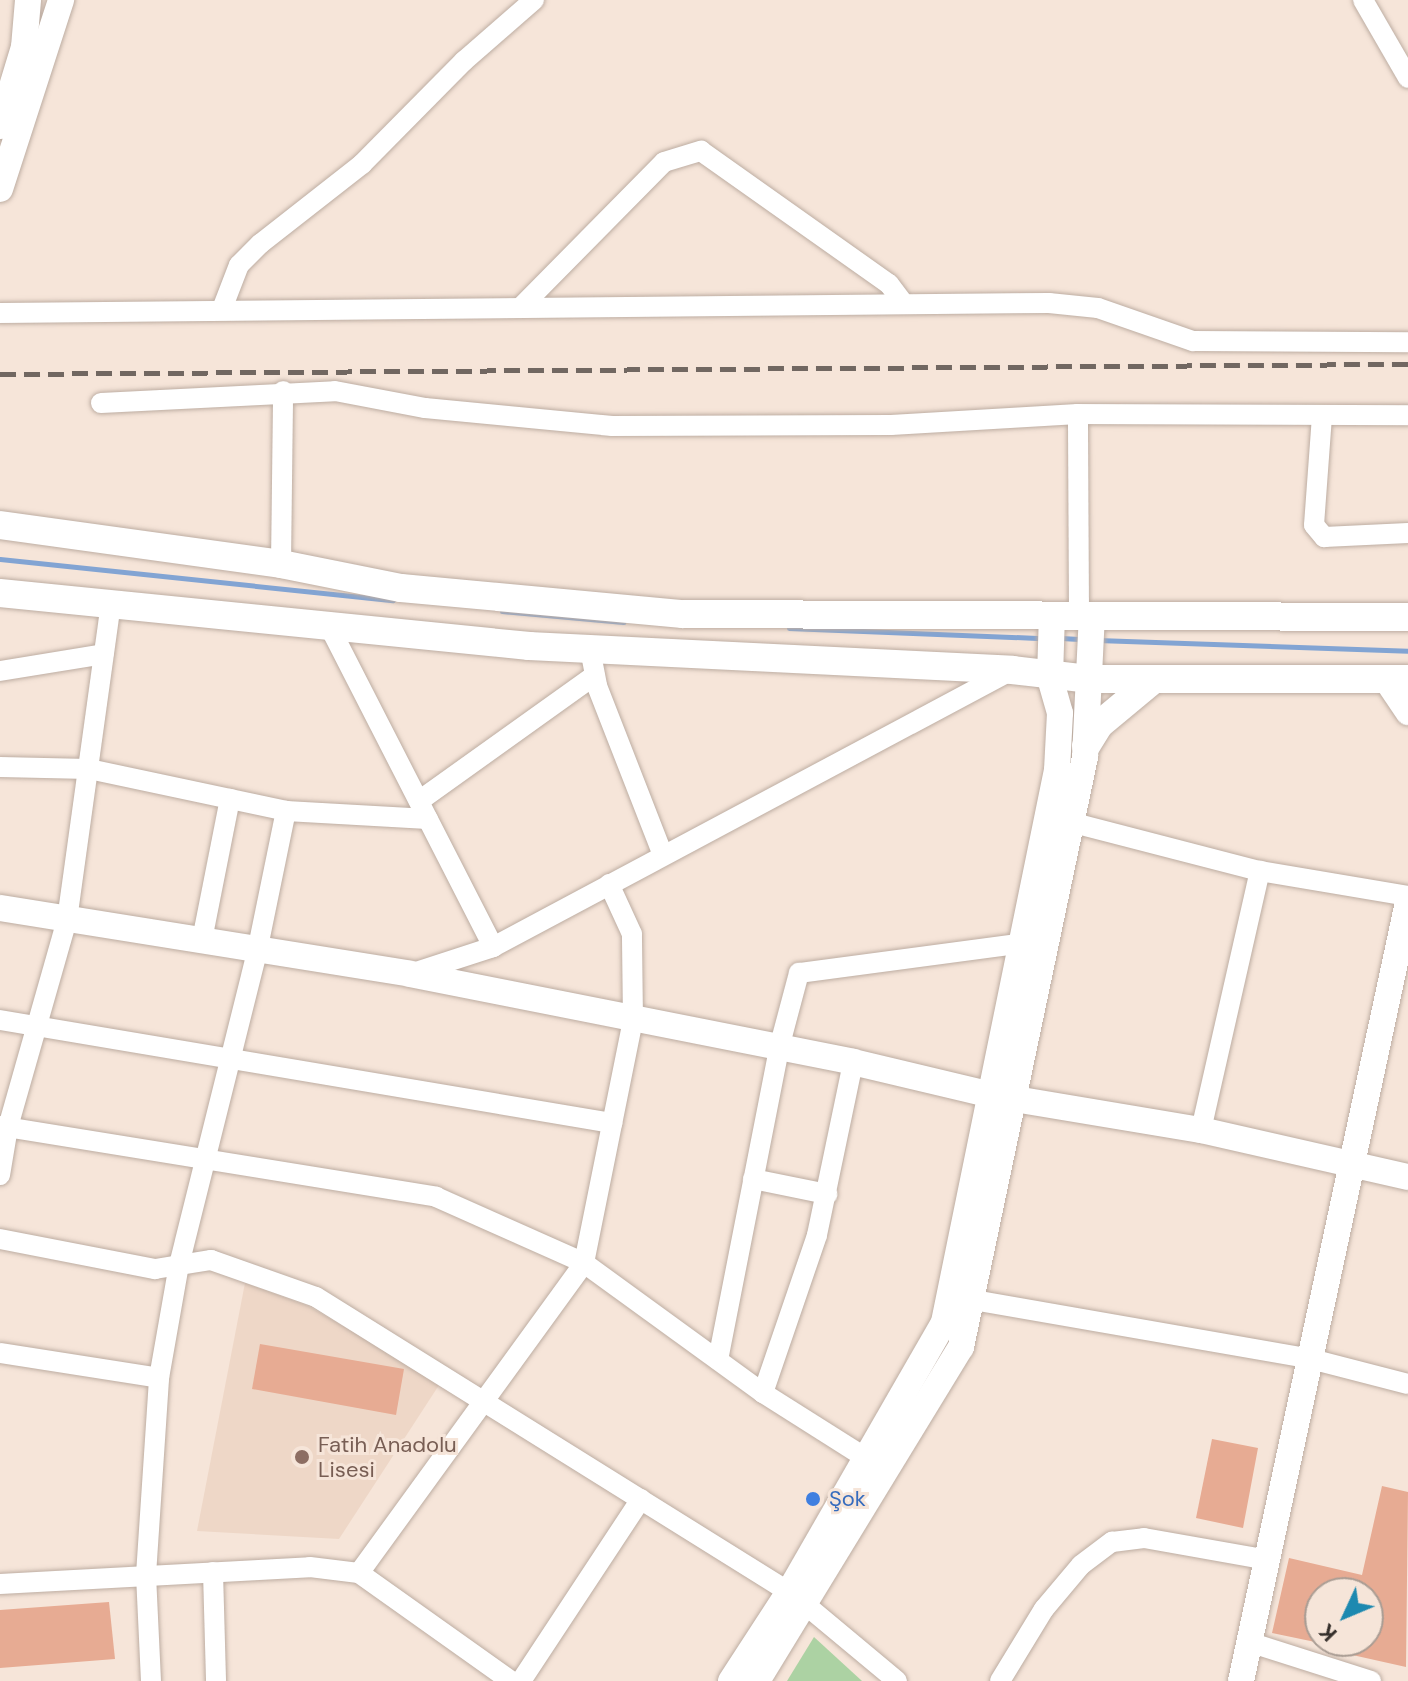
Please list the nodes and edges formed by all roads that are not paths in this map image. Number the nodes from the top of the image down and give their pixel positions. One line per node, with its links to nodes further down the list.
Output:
1 (28, 0): 6 (street)
2 (61, 0): 7 (street)
3 (534, 0): 10 (street)
4 (1363, 0): 5 (street)
5 (1408, 78)
6 (0, 126)
7 (0, 189)
8 (904, 304): 9 (street); 9 (street); 12 (street)
9 (522, 306): 10 (street)
10 (222, 309): 11 (street)
11 (0, 313)
12 (1408, 342)
13 (283, 391): 14 (street); 15 (street); 20 (street)
14 (101, 403)
15 (1078, 414): 17 (street); 24 (street)
16 (1408, 415): 17 (street)
17 (1322, 416): 19 (street)
18 (0, 525): 20 (main road)
19 (1408, 533)
20 (281, 564): 24 (main road)
21 (0, 593): 22 (main road)
22 (111, 604): 25 (main road); 26 (street)
23 (1408, 617): 24 (main road)
24 (1073, 620): 29 (street); 31 (street)
25 (328, 624): 27 (main road); 39 (street)
26 (104, 654): 30 (street); 37 (street)
27 (592, 662): 28 (main road); 39 (street); 42 (street)
28 (1012, 670): 29 (main road); 42 (street)
29 (1050, 670): 31 (main road); 51 (street)
30 (0, 671)
31 (1090, 672): 33 (main road); 35 (street)
32 (1397, 679): 33 (main road); 34 (street)
33 (1153, 680): 35 (main road)
34 (1408, 712)
35 (1086, 746): 41 (street)
36 (0, 767): 37 (street)
37 (89, 769): 38 (street); 48 (street)
38 (230, 799): 40 (street); 50 (street)
39 (423, 810): 40 (street); 53 (street)
40 (286, 811): 52 (street)
41 (1070, 822): 43 (street); 61 (street)
42 (663, 855): 44 (street)
43 (1260, 871): 45 (street); 64 (street)
44 (609, 884): 53 (street); 56 (street)
45 (1408, 896)
46 (1408, 902): 49 (street)
47 (0, 908): 48 (street)
48 (67, 920): 50 (street); 57 (street)
49 (1404, 937): 66 (street)
50 (202, 940): 52 (street)
51 (1023, 943): 58 (street); 61 (street)
52 (258, 947): 54 (street); 59 (street)
53 (493, 947): 54 (street)
54 (410, 974): 56 (street)
55 (0, 1020): 57 (street)
56 (633, 1021): 58 (street); 62 (street)
57 (37, 1026): 59 (street); 63 (street)
58 (779, 1048): 60 (street); 69 (street)
59 (231, 1059): 62 (street); 65 (street)
60 (853, 1062): 61 (street); 70 (street)
61 (1000, 1096): 64 (street); 74 (street); 82 (street)
62 (612, 1123): 72 (street)
63 (4, 1126): 65 (street); 67 (street)
64 (1201, 1130): 66 (street)
65 (206, 1159): 72 (street); 73 (street)
66 (1352, 1164): 68 (street); 76 (street)
67 (0, 1175)
68 (1408, 1177)
69 (753, 1179): 70 (street); 77 (street)
70 (827, 1194): 80 (street)
71 (0, 1239): 73 (street)
72 (584, 1263): 77 (street); 81 (street)
73 (179, 1265): 78 (street); 81 (street)
74 (974, 1300): 76 (street); 82 (street)
75 (0, 1353): 78 (street)
76 (1311, 1359): 79 (street); 84 (street)
77 (718, 1360): 80 (street)
78 (159, 1378): 87 (street)
79 (1408, 1384)
80 (763, 1393): 82 (street)
81 (487, 1401): 83 (street); 86 (street)
82 (877, 1465): 89 (street)
83 (641, 1499): 89 (street); 94 (street)
84 (1269, 1560): 90 (street); 98 (street)
85 (213, 1572): 86 (street); 87 (street); 92 (street)
86 (359, 1573): 93 (street)
87 (146, 1575): 88 (street); 91 (street)
88 (0, 1584)
89 (798, 1599): 95 (street); 96 (street); 97 (street)
90 (1252, 1643): 99 (street); 100 (street)
91 (151, 1681)
92 (216, 1681)
93 (511, 1681)
94 (521, 1681)
95 (731, 1681)
96 (757, 1681)
97 (897, 1681)
98 (1000, 1681)
99 (1241, 1681)
100 (1371, 1681)

